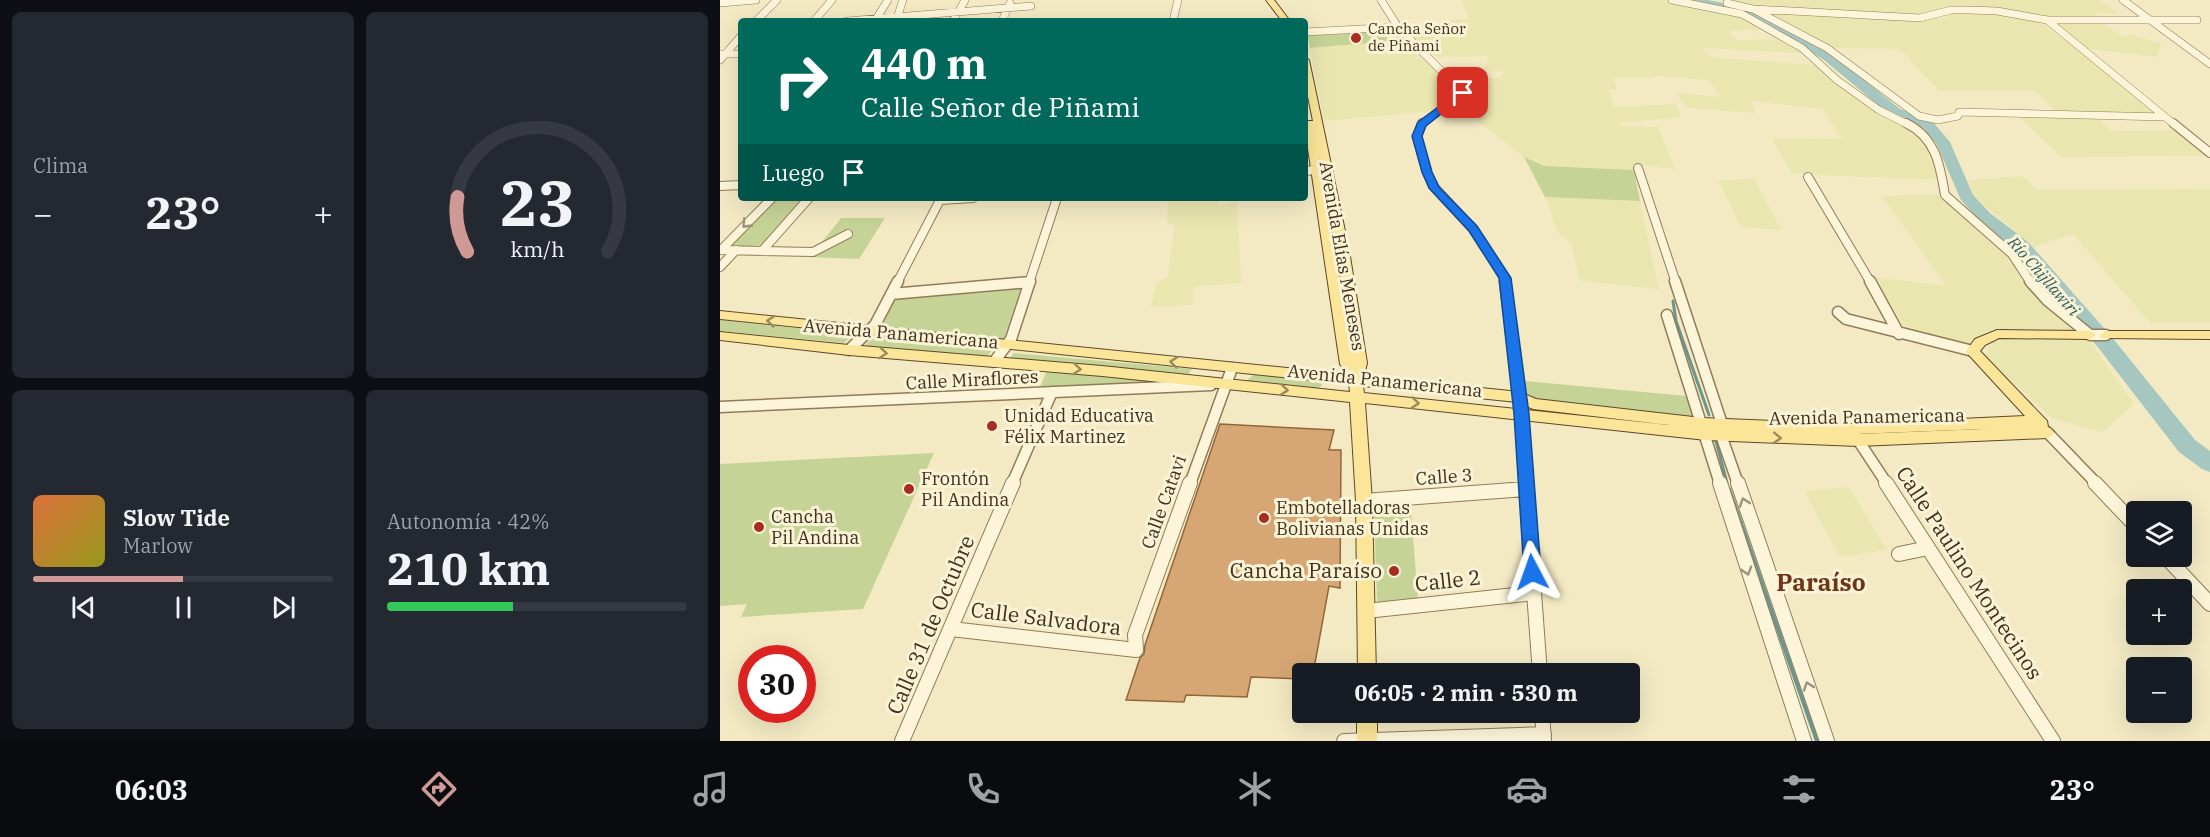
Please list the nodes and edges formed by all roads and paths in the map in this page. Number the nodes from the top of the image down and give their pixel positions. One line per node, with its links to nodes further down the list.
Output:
1 (756, 0): 14 (street)
2 (777, 0): 19 (street)
3 (832, 0): 20 (street)
4 (888, 0): 21 (street)
5 (903, 0): 22 (street)
6 (965, 0): 18 (street)
7 (1011, 0): 16 (street)
8 (1178, 0): 26 (street)
9 (1270, 0): 27 (main road)
10 (1381, 0): 31 (street)
11 (1672, 0): 61 (street)
12 (1700, 0): 17 (street)
13 (2123, 0): 30 (street)
14 (720, 3)
15 (1031, 6): 16 (street)
16 (1008, 8): 18 (street); 25 (street)
17 (1753, 9): 28 (street); 38 (street)
18 (958, 12): 23 (street); 24 (street)
19 (759, 18)
20 (817, 18)
21 (877, 18)
22 (898, 18)
23 (907, 18)
24 (955, 18)
25 (1003, 18)
26 (1174, 18)
27 (1284, 18)
28 (2047, 20): 30 (street); 38 (street)
29 (2197, 20): 30 (street)
30 (2153, 21): 36 (street)
31 (1398, 27): 32 (street); 72 (street)
32 (1308, 32)
33 (738, 39): 35 (street)
34 (738, 54): 35 (street)
35 (721, 56)
36 (2210, 64)
37 (1308, 103): 41 (main road, Avenida Elías Meneses)
38 (2165, 117): 39 (street)
39 (2210, 153)
40 (1638, 168): 77 (street)
41 (1317, 170): 70 (main road, Avenida Elías Meneses)
42 (1808, 177): 60 (street)
43 (738, 185): 44 (street)
44 (720, 186)
45 (769, 201): 50 (street, one-way to 50)
46 (806, 201): 52 (street)
47 (939, 201): 55 (street)
48 (1056, 201): 54 (street)
49 (848, 234): 52 (street)
50 (721, 250): 51 (street)
51 (736, 250): 52 (street); 53 (street)
52 (762, 251)
53 (720, 267)
54 (1030, 282): 55 (street); 64 (street)
55 (891, 294): 59 (street)
56 (1838, 312): 60 (street)
57 (720, 315): 59 (main road, Avenida Panamericana, one-way to 57)
58 (1667, 315): 76 (street)
59 (868, 332): 64 (main road, Avenida Panamericana); 65 (street)
60 (1899, 334): 66 (street)
61 (2097, 335): 62 (main road); 66 (main road)
62 (2210, 335)
63 (720, 336): 65 (main road, Avenida Panamericana)
64 (1007, 346): 67 (street); 68 (main road, Avenida Panamericana, one-way to 64)
65 (849, 350): 67 (main road, Avenida Panamericana, one-way to 67)
66 (1973, 351): 75 (main road)
67 (994, 362): 69 (main road, Avenida Panamericana, one-way to 69)
68 (1232, 368): 69 (street, Calle Catavi); 70 (main road, Avenida Panamericana)
69 (1225, 384): 70 (main road, Avenida Panamericana, one-way to 70); 71 (street, Calle Miraflores); 89 (street, Calle Catavi)
70 (1356, 389): 72 (main road, Avenida Panamericana); 74 (main road, Avenida Panamericana, one-way to 74); 80 (main road, Avenida Elías Meneses)
71 (1052, 393): 73 (street, Calle Miraflores); 88 (street, Calle 31 de Octubre)
72 (1520, 397): 74 (street); 76 (main road, Avenida Panamericana)
73 (720, 407)
74 (1521, 414): 76 (main road, Avenida Panamericana); 79 (street)
75 (2042, 426): 78 (main road, Avenida Panamericana); 81 (street)
76 (1704, 429): 77 (main road, Avenida Panamericana); 97 (street, one-way to 97)
77 (1722, 430): 78 (main road, Avenida Panamericana); 98 (street, one-way to 77)
78 (1855, 434): 82 (street, Calle Paulino Montecinos)
79 (1526, 489): 80 (street, Calle 3); 85 (street)
80 (1364, 501): 87 (main road, Avenida Elías Meneses)
81 (2126, 515)
82 (1928, 548): 83 (street); 99 (street, Calle Paulino Montecinos)
83 (1899, 554)
84 (2175, 567): 86 (street)
85 (1534, 593): 87 (street, Calle 2); 91 (street)
86 (2210, 604)
87 (1366, 611): 90 (main road, Avenida Elías Meneses)
88 (951, 629): 89 (street, Calle Salvadora); 94 (street, Calle 31 de Octubre)
89 (1136, 650)
90 (1367, 663)
91 (1538, 663)
92 (1367, 723): 96 (main road)
93 (1544, 737): 96 (street)
94 (903, 741)
95 (1344, 741): 96 (street)
96 (1367, 741)
97 (1804, 741)
98 (1827, 741)
99 (2053, 741)

